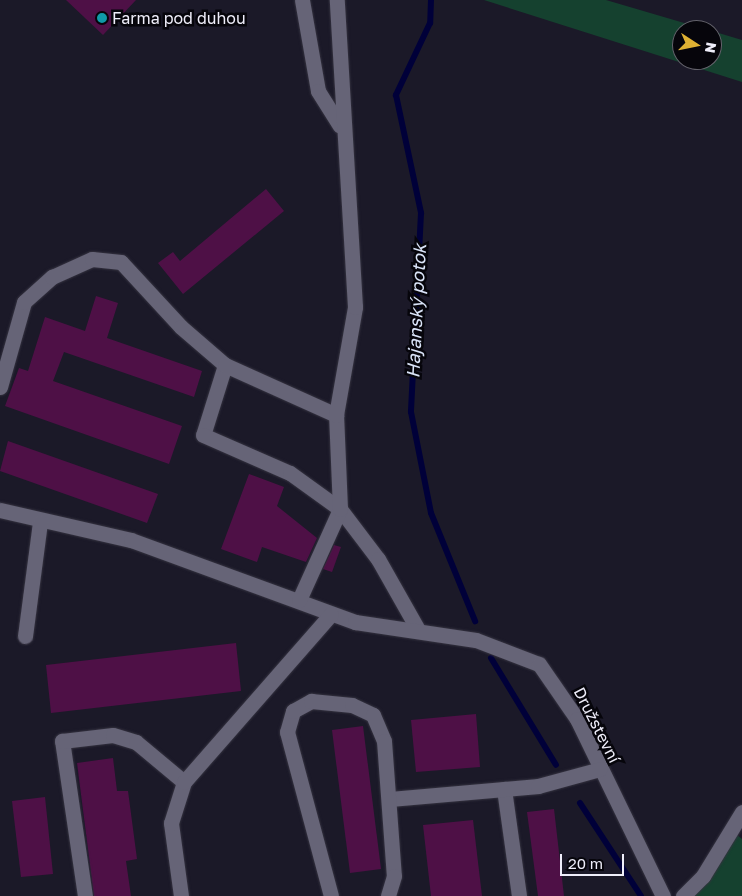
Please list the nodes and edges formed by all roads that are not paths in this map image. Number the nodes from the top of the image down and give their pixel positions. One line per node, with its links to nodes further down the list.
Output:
1 (302, 0): 3 (street)
2 (337, 0): 3 (street)
3 (342, 130): 6 (street)
4 (225, 365): 5 (street); 6 (street); 7 (street)
5 (0, 387)
6 (336, 415): 7 (street)
7 (340, 509): 10 (street); 12 (street)
8 (0, 510): 9 (street, Družstevní)
9 (40, 522): 10 (street, Družstevní); 13 (street)
10 (298, 600): 11 (street, Družstevní)
11 (331, 614): 12 (street, Družstevní); 15 (street)
12 (417, 628): 14 (street, Družstevní)
13 (25, 636)
14 (600, 769): 16 (street); 24 (street, Družstevní)
15 (184, 782): 19 (street); 20 (street)
16 (504, 789): 17 (street); 23 (street)
17 (390, 799): 21 (street); 22 (street)
18 (742, 812): 25 (street)
19 (85, 896)
20 (181, 896)
21 (331, 896)
22 (388, 896)
23 (519, 896)
24 (663, 896)
25 (683, 896)

